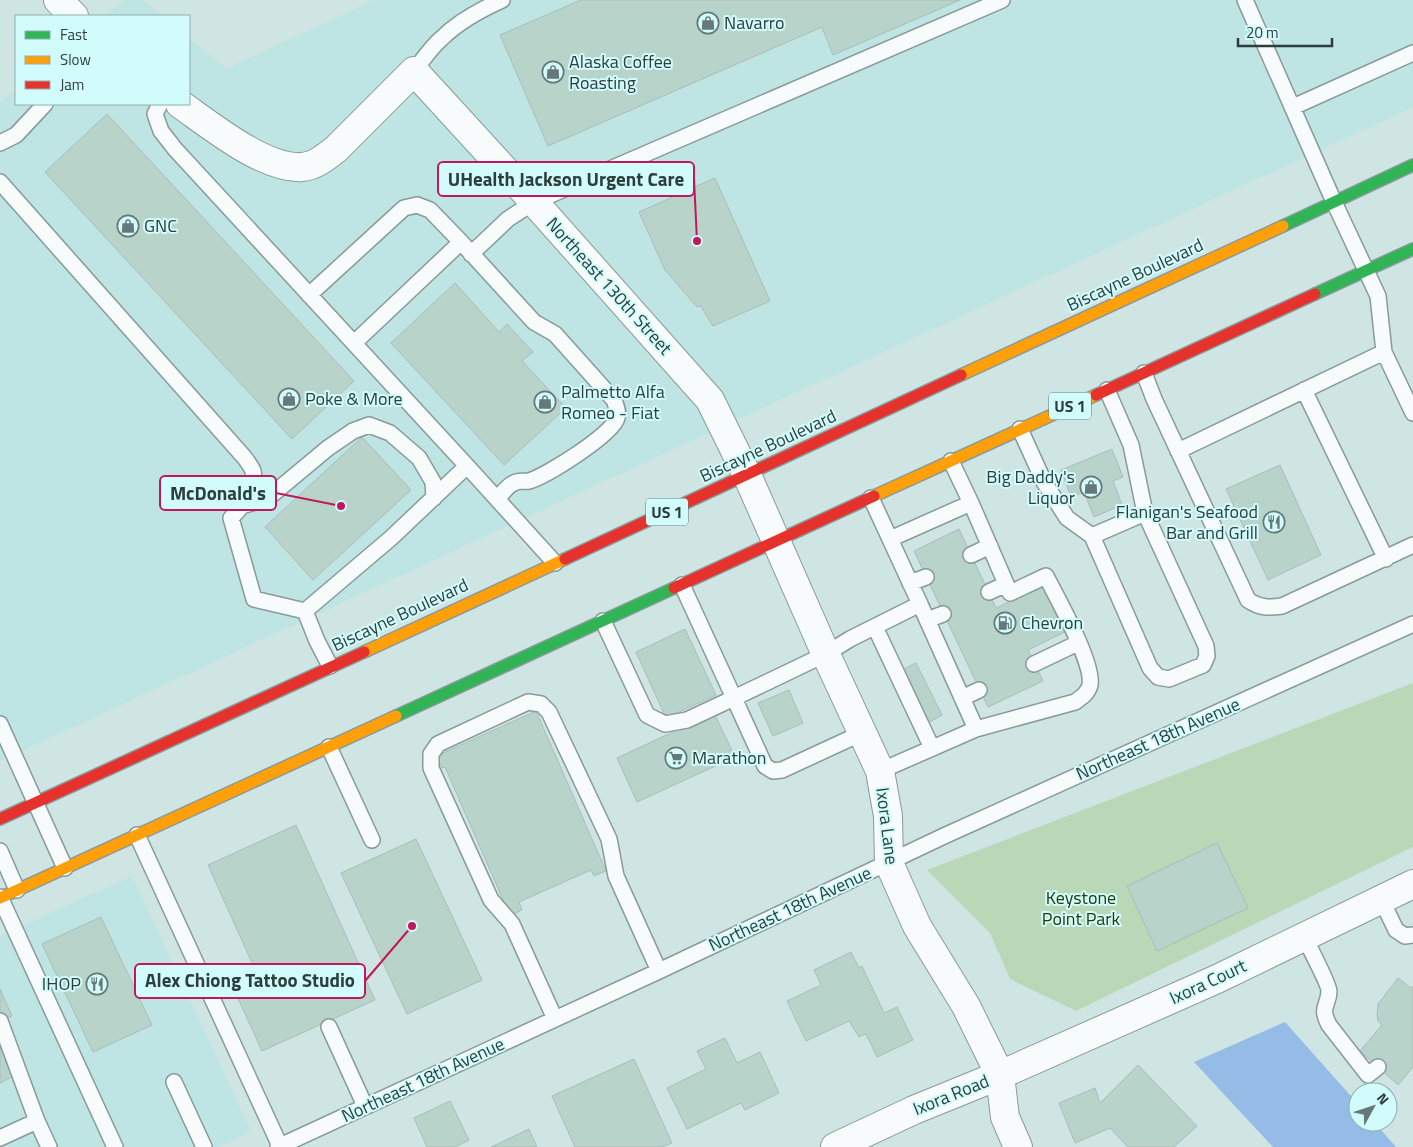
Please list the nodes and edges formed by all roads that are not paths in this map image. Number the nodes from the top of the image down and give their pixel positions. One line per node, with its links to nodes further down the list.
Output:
1 (58, 0): 5 (street)
2 (502, 0): 7 (lane)
3 (1002, 0): 15 (lane)
4 (1245, 0): 11 (lane)
5 (73, 15)
6 (1413, 52): 11 (lane)
7 (414, 71): 10 (street); 15 (street, Northeast 130th Street)
8 (44, 105): 12 (lane)
9 (160, 105): 21 (lane)
10 (181, 105)
11 (1293, 107): 16 (lane)
12 (0, 143)
13 (1413, 165): 16 (main road, Biscayne Boulevard / US 1)
14 (0, 182): 37 (lane)
15 (534, 202): 19 (lane); 32 (street, Northeast 130th Street)
16 (1334, 202): 20 (lane); 32 (main road, Biscayne Boulevard / US 1)
17 (461, 242): 19 (lane); 21 (lane); 22 (lane)
18 (1413, 249): 20 (main road, US 1)
19 (471, 254): 35 (lane)
20 (1365, 271): 23 (lane); 24 (main road, US 1)
21 (309, 296): 22 (lane)
22 (354, 343): 31 (lane)
23 (1384, 352): 26 (lane); 27 (lane)
24 (1144, 373): 25 (main road, US 1); 29 (lane)
25 (1107, 390): 28 (main road, US 1); 38 (lane)
26 (1304, 390): 29 (lane); 45 (lane)
27 (1413, 413)
28 (1020, 429): 30 (main road, US 1); 39 (lane)
29 (1178, 451): 45 (lane)
30 (951, 461): 34 (main road, US 1); 36 (lane)
31 (467, 466): 33 (lane); 35 (lane)
32 (747, 475): 41 (street, Northeast 130th Street); 46 (main road, Biscayne Boulevard / US 1)
33 (434, 498): 37 (lane); 53 (lane)
34 (871, 498): 40 (lane); 41 (main road, US 1)
35 (497, 499): 46 (lane)
36 (972, 503): 40 (lane); 43 (lane)
37 (245, 504): 53 (lane)
38 (1144, 513): 39 (lane); 39 (lane)
39 (1092, 536)
40 (890, 539): 48 (lane)
41 (775, 542): 50 (main road, US 1); 60 (street, Ixora Lane)
42 (1413, 545): 45 (lane)
43 (990, 546): 44 (lane); 49 (lane)
44 (971, 555)
45 (1386, 559)
46 (555, 563): 62 (main road, Biscayne Boulevard / US 1)
47 (926, 577): 48 (lane)
48 (910, 583): 52 (lane)
49 (1006, 584): 51 (lane); 59 (lane)
50 (682, 585): 56 (main road, US 1); 64 (lane)
51 (989, 592)
52 (920, 604): 55 (lane); 58 (lane)
53 (305, 611): 62 (lane)
54 (943, 614): 55 (lane)
55 (927, 620): 65 (lane)
56 (603, 621): 64 (lane); 69 (main road, US 1)
57 (1413, 624): 77 (lane, Northeast 18th Avenue)
58 (875, 627): 60 (lane); 70 (lane)
59 (1078, 643): 61 (lane); 67 (lane)
60 (826, 654): 64 (lane); 68 (street, Ixora Lane)
61 (1034, 664)
62 (330, 666): 72 (main road, Biscayne Boulevard / US 1)
63 (979, 690): 65 (lane)
64 (734, 698): 68 (lane)
65 (962, 698): 67 (lane)
66 (0, 724): 72 (lane)
67 (976, 729): 70 (lane)
68 (862, 733): 71 (street, Ixora Lane)
69 (329, 747): 74 (main road, US 1); 75 (lane)
70 (932, 748): 71 (lane)
71 (880, 771): 77 (street, Ixora Lane)
72 (34, 803): 73 (main road, Biscayne Boulevard / US 1); 78 (lane)
73 (0, 819)
74 (137, 835): 78 (main road, US 1); 95 (lane)
75 (372, 840)
76 (0, 851): 80 (lane)
77 (889, 863): 85 (lane, Northeast 18th Avenue); 90 (street, Ixora Lane)
78 (65, 868): 80 (main road, US 1)
79 (1413, 884): 82 (street, Ixora Court)
80 (17, 890): 81 (main road, US 1)
81 (0, 898): 97 (lane)
82 (1381, 899): 83 (lane); 84 (street, Ixora Court)
83 (1413, 935)
84 (1304, 936): 89 (lane); 90 (street, Ixora Court)
85 (659, 971): 86 (lane, Northeast 18th Avenue); 86 (lane)
86 (555, 1019): 92 (lane, Northeast 18th Avenue)
87 (0, 1021): 93 (lane)
88 (329, 1026): 92 (lane)
89 (1378, 1067)
90 (1000, 1075): 99 (street, Ixora Road); 100 (street, Ixora Road)
91 (174, 1082): 98 (lane)
92 (365, 1106): 95 (lane, Northeast 18th Avenue)
93 (37, 1121): 94 (lane); 96 (lane)
94 (0, 1138)
95 (279, 1146)
96 (49, 1147)
97 (115, 1147)
98 (204, 1147)
99 (835, 1147)
100 (1018, 1147)

